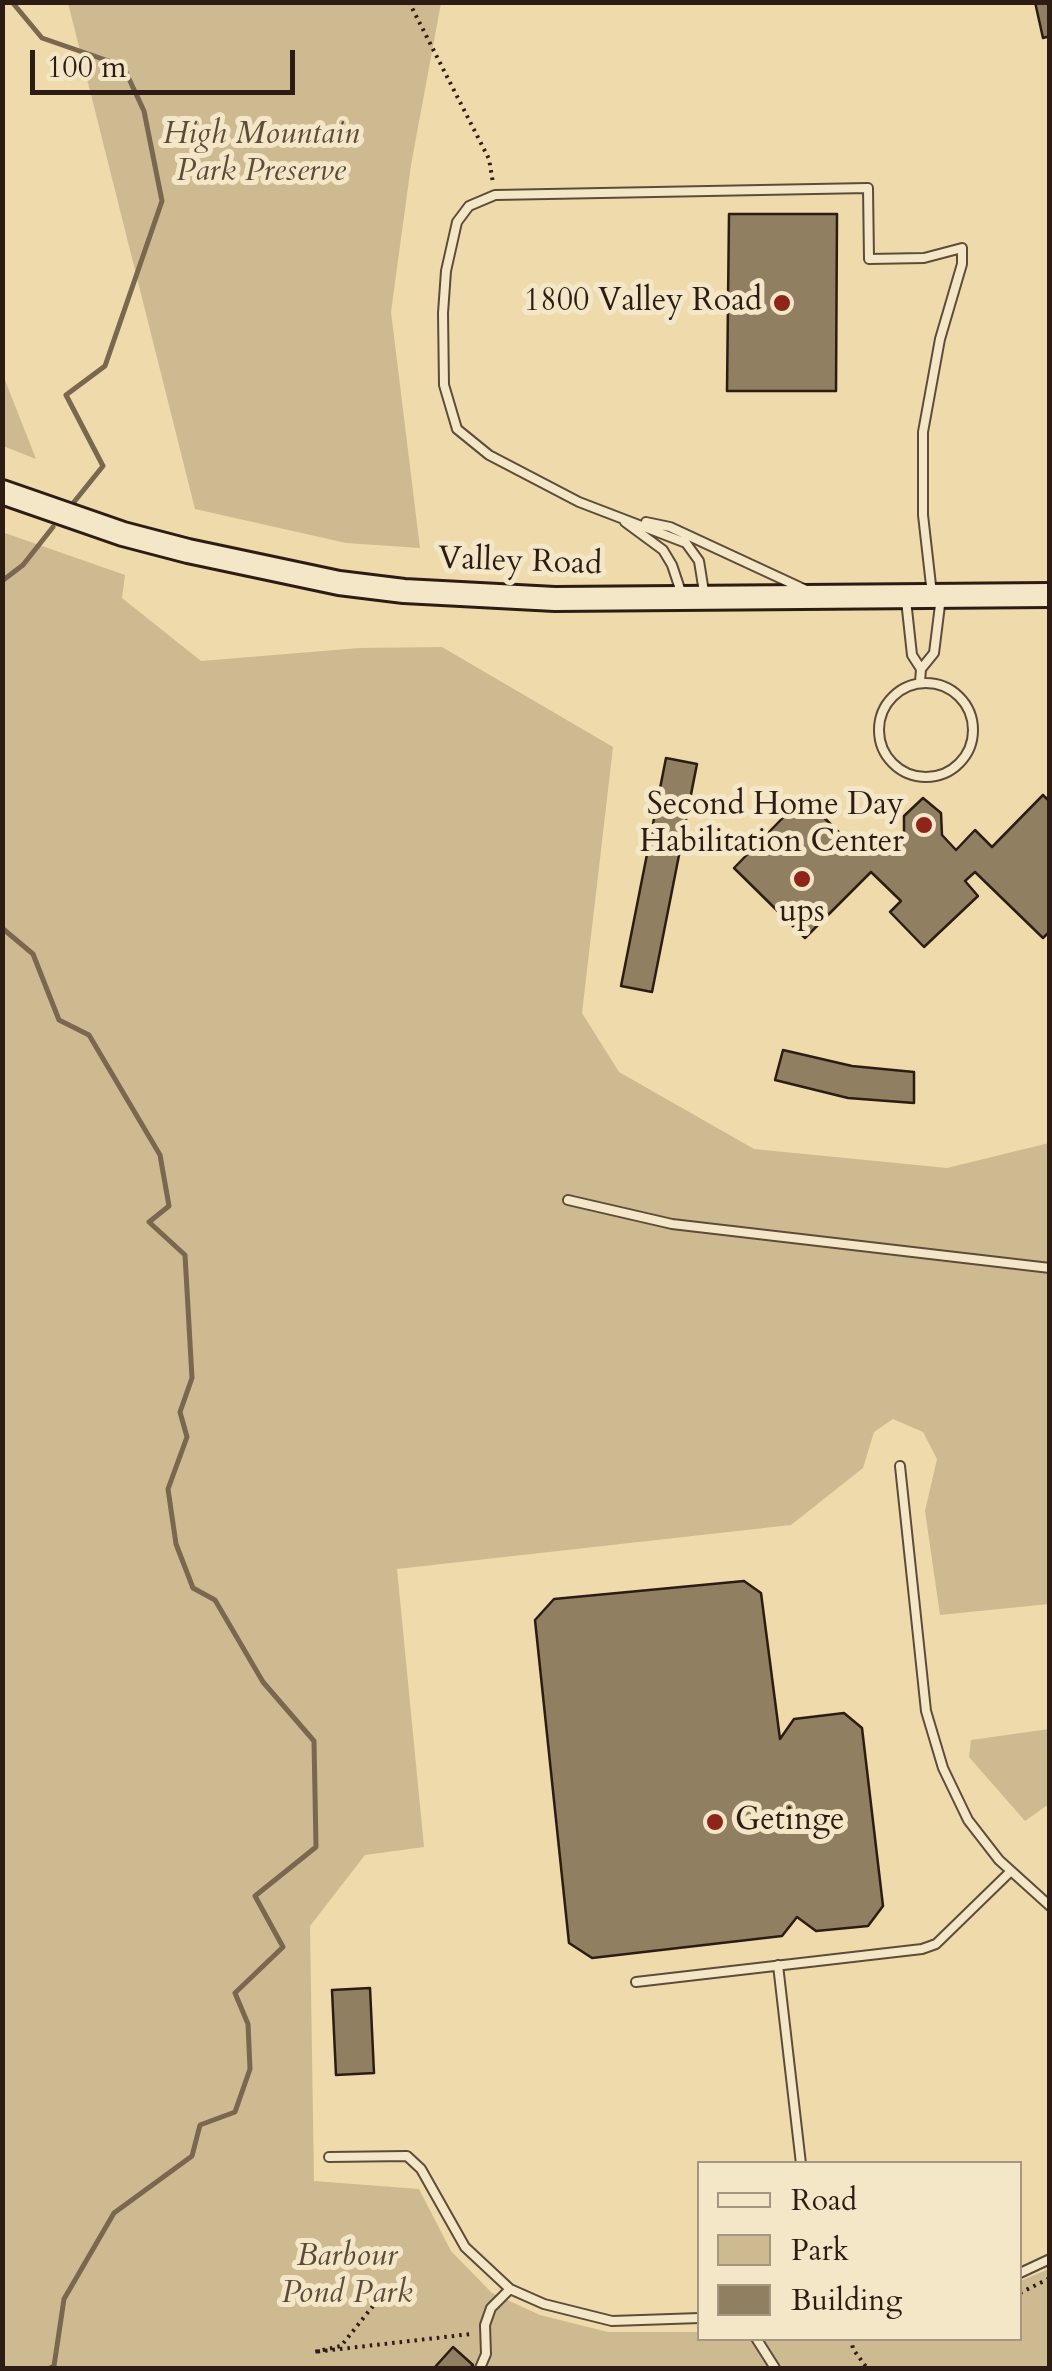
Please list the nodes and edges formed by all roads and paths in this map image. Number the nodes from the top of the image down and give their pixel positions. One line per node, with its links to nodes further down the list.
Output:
1 (409, 2): 2 (path)
2 (495, 195): 4 (lane); 5 (lane)
3 (2, 492): 8 (main road, Valley Road)
4 (617, 517): 8 (lane); 8 (lane); 9 (lane)
5 (937, 595): 6 (main road, Valley Road); 7 (main road, Valley Road); 10 (lane)
6 (1050, 595)
7 (906, 596): 9 (main road, Valley Road); 10 (lane)
8 (693, 597): 9 (main road, Valley Road)
9 (819, 597)
10 (921, 668): 11 (lane)
11 (920, 682): 11 (lane)
12 (568, 1200): 13 (lane)
13 (1050, 1268)
14 (900, 1466): 15 (lane)
15 (1010, 1871): 16 (lane); 17 (lane)
16 (1050, 1906)
17 (778, 1965): 18 (lane); 20 (lane)
18 (636, 1982)
19 (328, 2157): 24 (lane)
20 (801, 2161)
21 (1050, 2260): 22 (lane)
22 (1022, 2272)
23 (1050, 2278): 25 (path)
24 (510, 2289): 27 (lane); 31 (lane)
25 (1022, 2293)
26 (374, 2306): 28 (path)
27 (697, 2318)
28 (476, 2333)
29 (758, 2341): 32 (lane)
30 (851, 2341): 33 (path)
31 (480, 2368)
32 (776, 2368)
33 (867, 2368)

